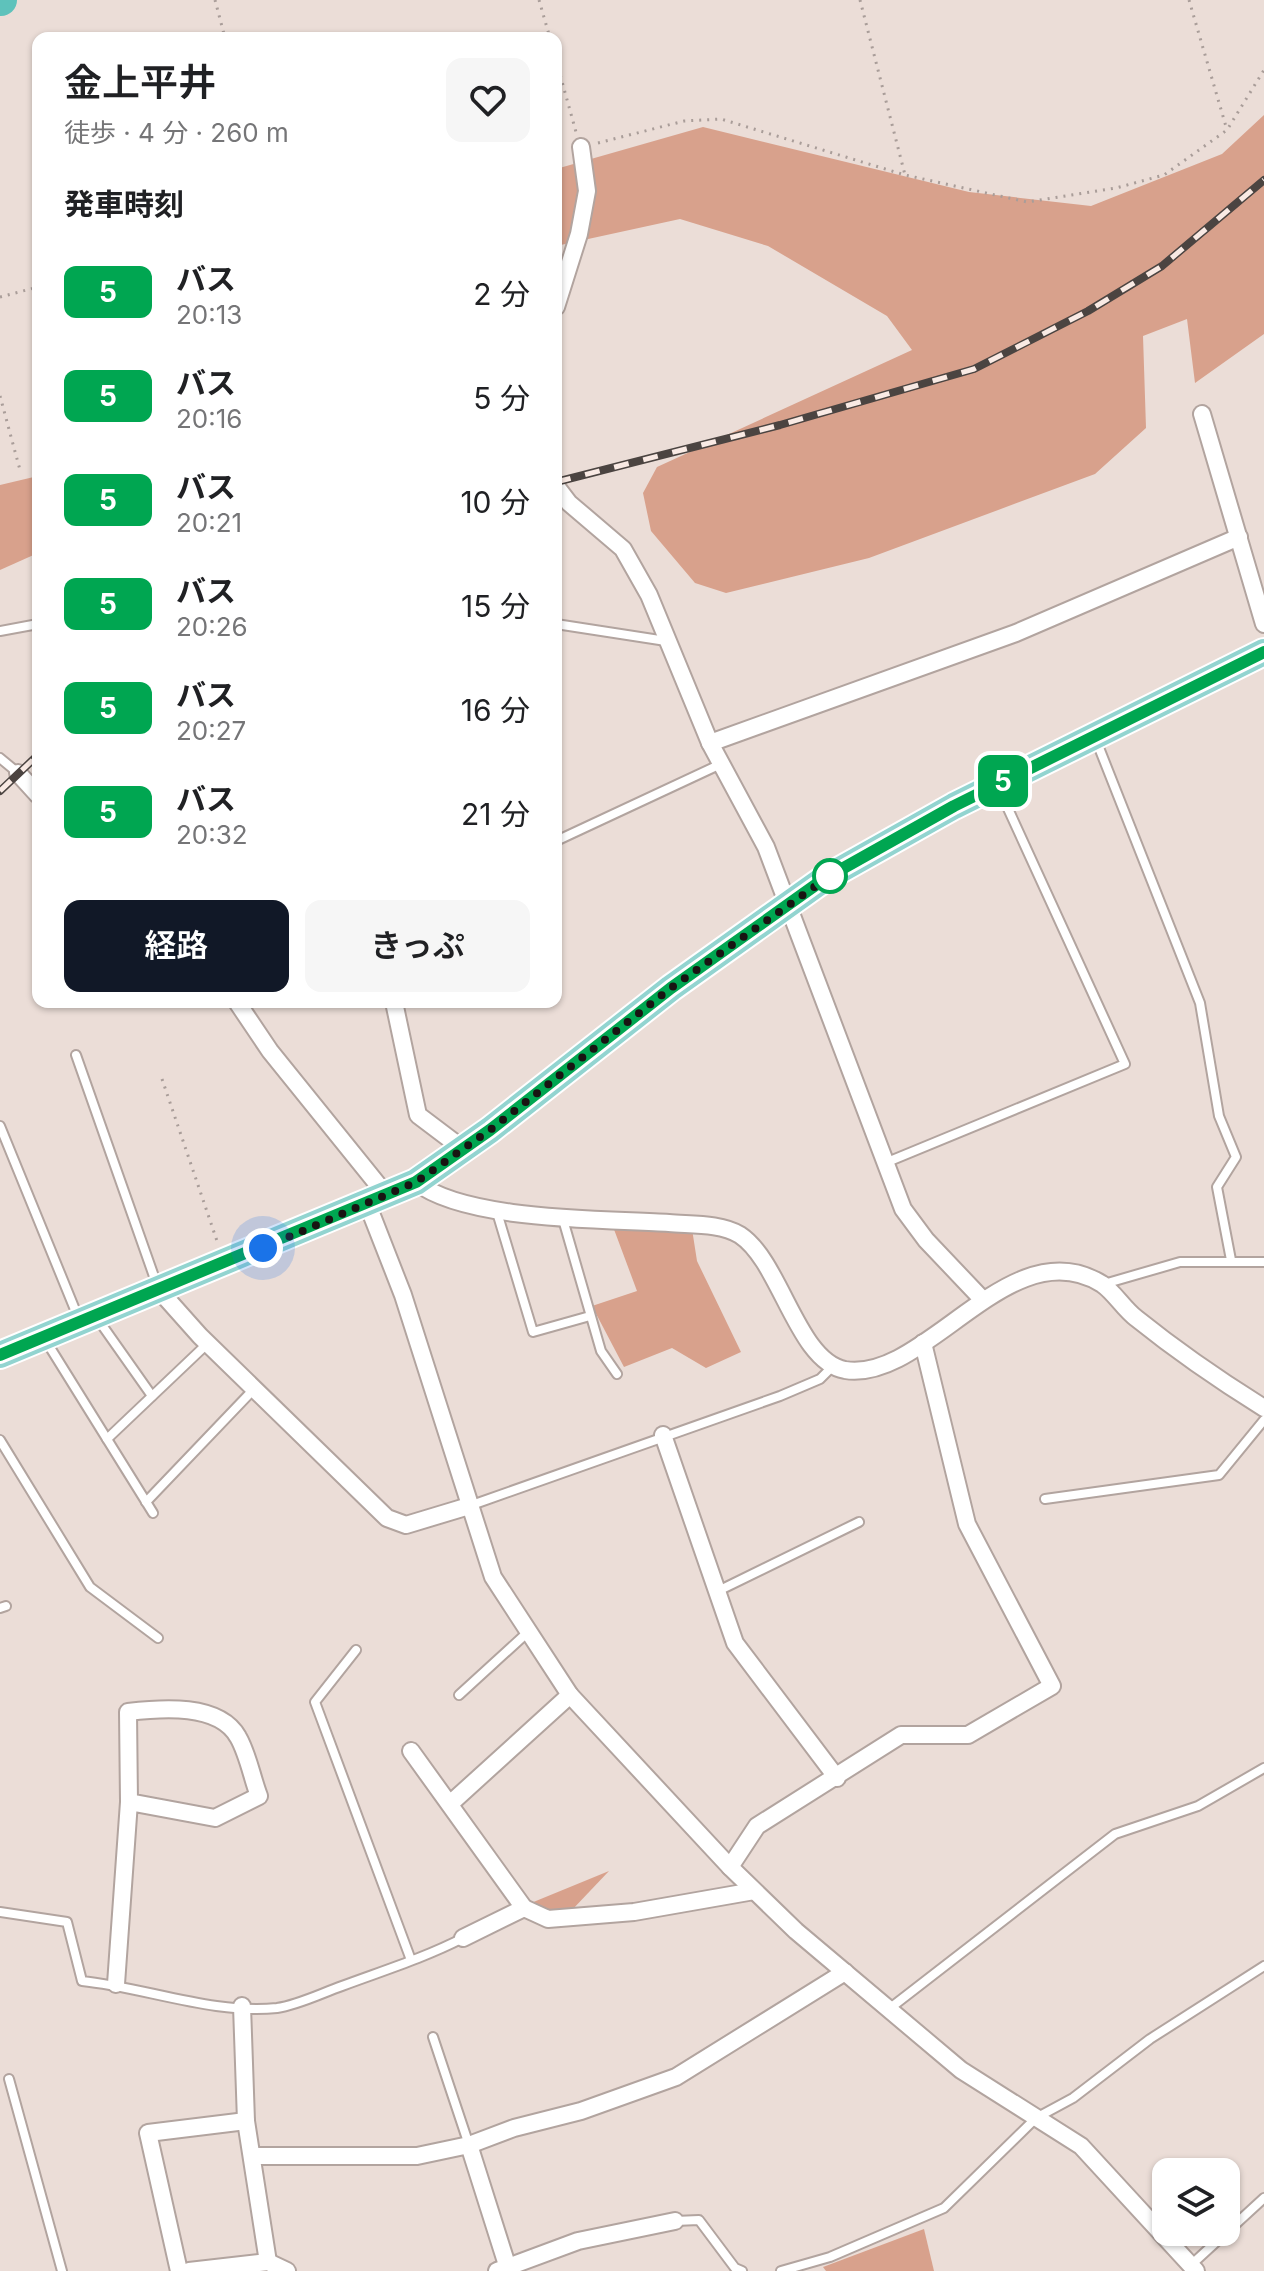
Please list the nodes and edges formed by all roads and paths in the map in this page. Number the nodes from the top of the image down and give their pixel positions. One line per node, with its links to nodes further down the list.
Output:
1 (215, 0): 5 (path)
2 (539, 0): 6 (path)
3 (860, 0): 11 (path)
4 (1189, 0): 9 (path)
5 (223, 32)
6 (548, 32)
7 (1264, 70): 9 (path)
8 (562, 81): 10 (path)
9 (1227, 130): 11 (path)
10 (581, 147): 11 (path); 12 (street)
11 (905, 175)
12 (562, 288)
13 (32, 289): 14 (path)
14 (0, 297)
15 (0, 396): 17 (path)
16 (1202, 414): 19 (street)
17 (20, 470)
18 (562, 494): 24 (street)
19 (1239, 537): 20 (street); 27 (street)
20 (1264, 624)
21 (32, 625): 23 (lane)
22 (562, 625): 24 (lane)
23 (0, 631)
24 (667, 641): 27 (street)
25 (1264, 652): 26 (main road)
26 (1094, 736): 31 (main road); 46 (lane)
27 (710, 743): 29 (street)
28 (0, 758): 30 (lane)
29 (721, 764): 33 (lane); 34 (street)
30 (18, 773): 32 (street)
31 (997, 784): 34 (main road); 41 (lane)
32 (32, 788)
33 (562, 838)
34 (786, 905): 40 (main road); 41 (street)
35 (241, 1008): 43 (street)
36 (395, 1008): 40 (street)
37 (76, 1055): 50 (lane)
38 (162, 1079): 48 (path)
39 (0, 1126): 53 (lane)
40 (463, 1149): 42 (main road)
41 (884, 1163): 51 (street)
42 (416, 1182): 43 (main road); 44 (street)
43 (377, 1200): 48 (main road); 69 (street)
44 (496, 1209): 45 (street); 52 (lane)
45 (561, 1215): 52 (lane); 58 (street)
46 (1231, 1260): 47 (lane); 49 (lane)
47 (1264, 1262)
48 (225, 1263): 50 (main road)
49 (1103, 1285): 51 (street); 62 (street)
50 (159, 1290): 53 (main road); 56 (street)
51 (982, 1299): 55 (street)
52 (590, 1316): 59 (lane)
53 (87, 1319): 54 (main road); 61 (lane)
54 (44, 1337): 57 (main road); 65 (lane)
55 (923, 1343): 58 (street); 80 (street)
56 (207, 1344): 60 (street); 61 (lane)
57 (0, 1355)
58 (833, 1366): 64 (lane)
59 (617, 1374)
60 (254, 1389): 68 (lane); 69 (street)
61 (152, 1396): 65 (lane)
62 (1264, 1408)
63 (1264, 1420): 67 (lane)
64 (663, 1435): 69 (lane); 72 (street)
65 (107, 1439): 68 (lane)
66 (0, 1440): 74 (lane)
67 (1045, 1499)
68 (146, 1502): 70 (lane)
69 (469, 1506): 73 (street)
70 (153, 1513)
71 (859, 1522): 72 (lane)
72 (717, 1591): 80 (street)
73 (528, 1632): 76 (lane); 77 (street)
74 (158, 1638)
75 (356, 1650): 88 (lane)
76 (459, 1695)
77 (570, 1695): 82 (street); 83 (street)
78 (411, 1751): 82 (street)
79 (1264, 1768): 93 (lane)
80 (837, 1778): 83 (street)
81 (129, 1802): 81 (street); 91 (street)
82 (451, 1803): 85 (street)
83 (730, 1867): 84 (street)
84 (754, 1891): 85 (street); 90 (street)
85 (524, 1908): 87 (street)
86 (0, 1912): 91 (lane)
87 (463, 1938): 88 (lane)
88 (411, 1960): 92 (lane)
89 (1264, 1966): 96 (lane)
90 (845, 1972): 93 (street); 98 (street)
91 (116, 1984): 92 (lane)
92 (242, 2006): 97 (street)
93 (889, 2009): 96 (street)
94 (433, 2037): 98 (lane)
95 (9, 2079): 105 (lane)
96 (1036, 2118): 104 (street); 110 (lane)
97 (246, 2121): 99 (street); 106 (street)
98 (469, 2145): 99 (street); 103 (street)
99 (253, 2156): 102 (street)
100 (1264, 2198): 104 (lane)
101 (675, 2221): 103 (street); 109 (lane)
102 (268, 2262): 107 (street); 108 (street)
103 (502, 2268)
104 (1194, 2268)
105 (62, 2271)
106 (179, 2271)
107 (189, 2271)
108 (287, 2271)
109 (742, 2271)
110 (781, 2271)

